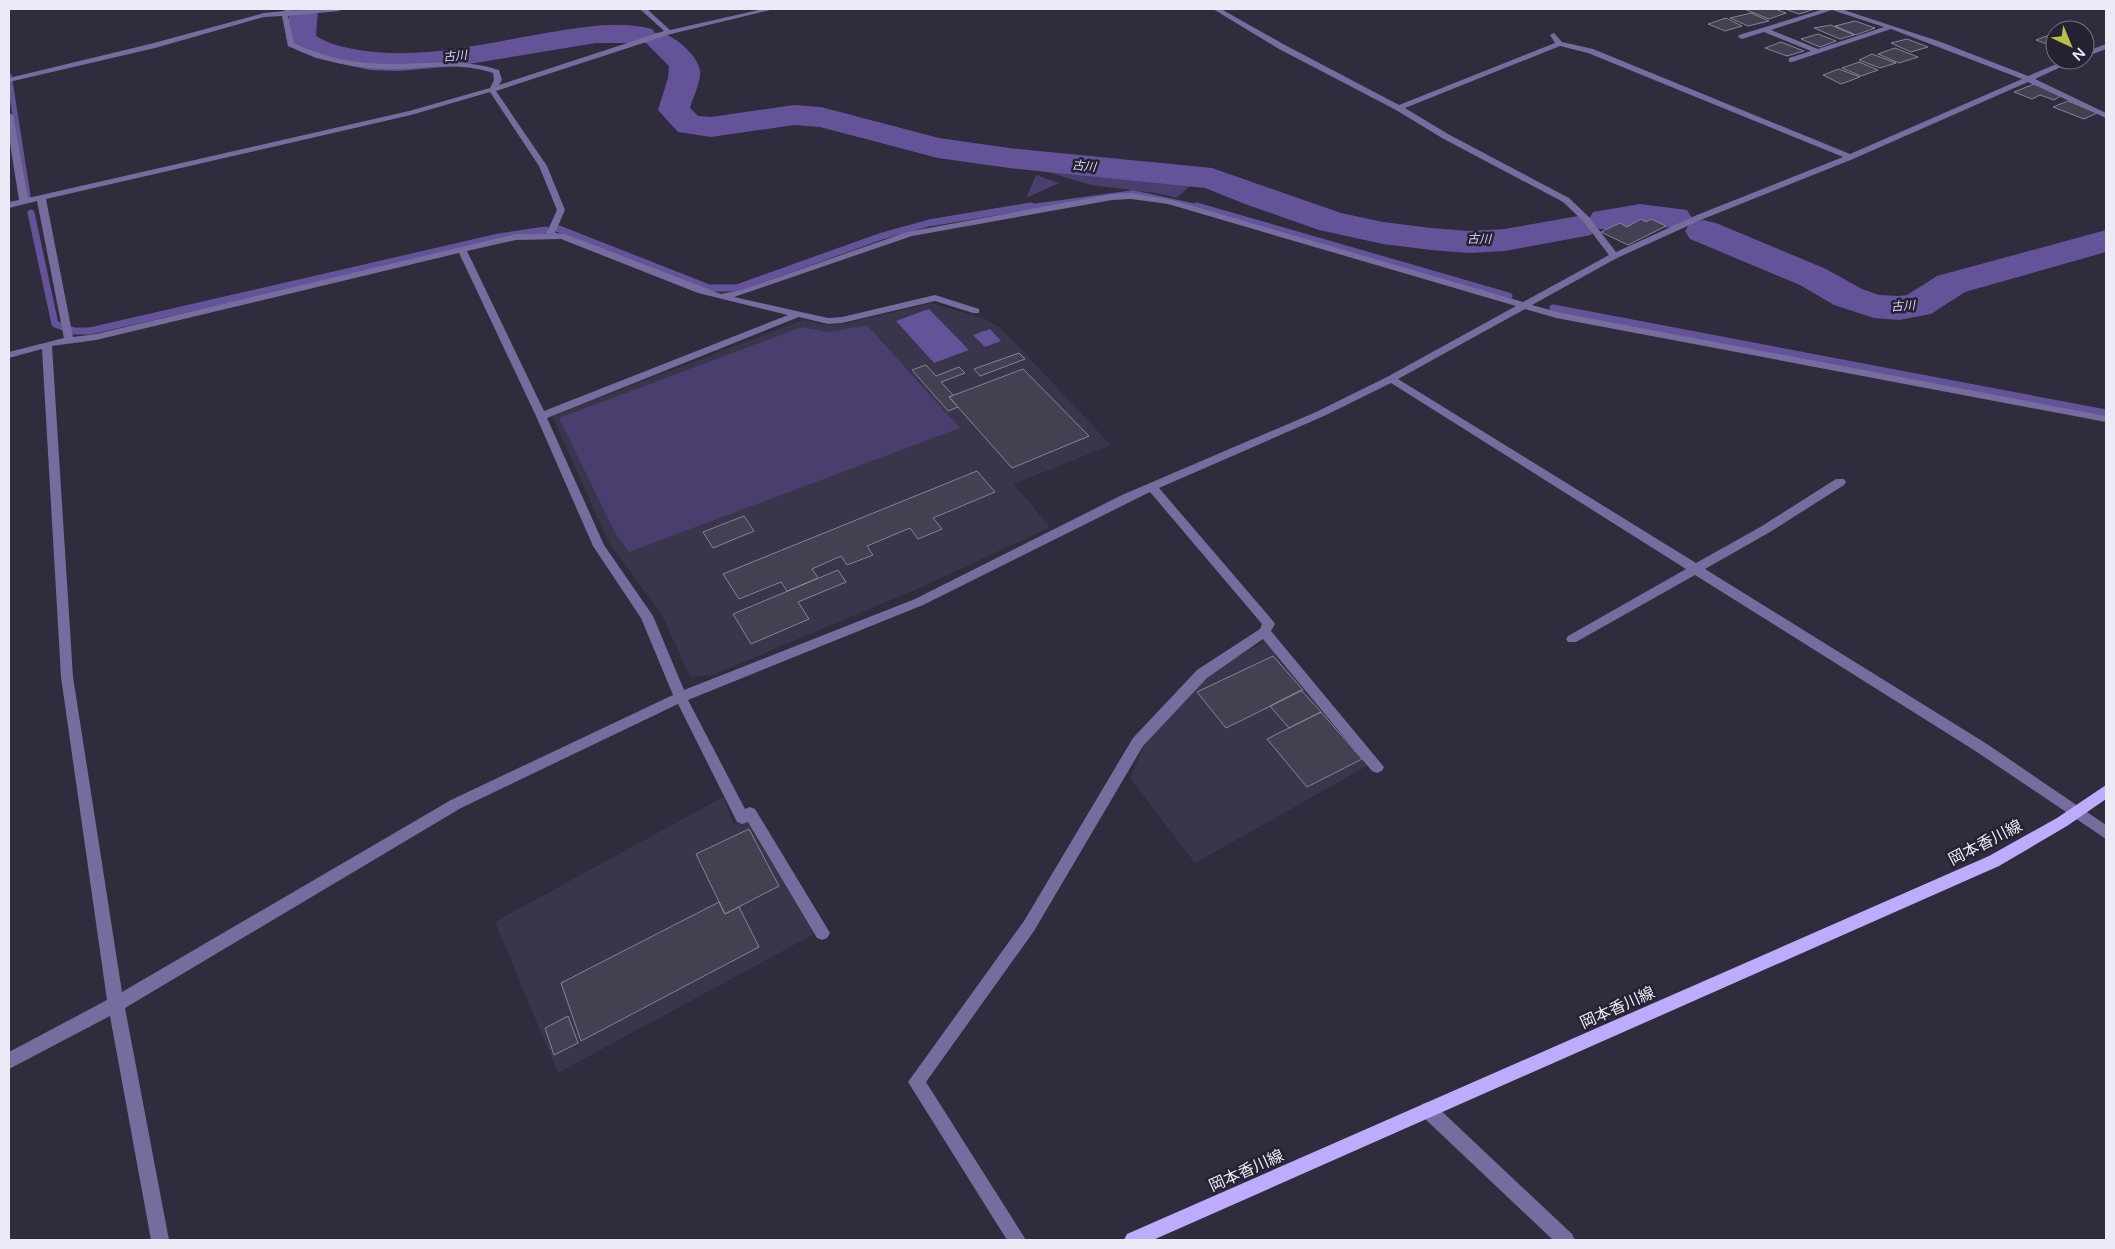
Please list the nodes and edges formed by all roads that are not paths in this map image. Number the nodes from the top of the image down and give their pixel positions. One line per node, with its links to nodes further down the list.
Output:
1 (320, 9): 9 (street)
2 (339, 9): 9 (street)
3 (643, 9): 12 (street)
4 (771, 9): 12 (street)
5 (1216, 9): 22 (street)
6 (1830, 9): 11 (street)
7 (1835, 9): 10 (street)
8 (288, 10): 9 (street); 19 (street); 21 (street)
9 (310, 11)
10 (1891, 27): 16 (street); 20 (street)
11 (1766, 30): 14 (street); 16 (street)
12 (669, 32): 21 (street)
13 (1554, 35): 15 (street)
14 (1742, 38)
15 (1559, 44): 22 (street); 25 (street)
16 (1817, 52): 17 (street)
17 (1792, 60)
18 (2049, 70): 20 (street)
19 (9, 80)
20 (2026, 80): 24 (street); 25 (street)
21 (492, 90): 26 (street); 29 (street)
22 (1400, 108): 31 (street)
23 (9, 115): 27 (street)
24 (2106, 116)
25 (1850, 157): 31 (street)
26 (41, 198): 27 (street); 36 (street)
27 (24, 202): 28 (street)
28 (9, 205)
29 (550, 235): 30 (street); 32 (street)
30 (462, 250): 36 (street); 40 (street)
31 (1614, 256): 33 (street)
32 (721, 297): 33 (street); 35 (street)
33 (1521, 306): 39 (street); 41 (street)
34 (976, 311): 35 (street)
35 (797, 315): 40 (street)
36 (69, 340): 37 (street)
37 (47, 344): 38 (street); 53 (street)
38 (9, 355)
39 (1391, 379): 43 (street); 44 (street)
40 (541, 416): 47 (street)
41 (2106, 419)
42 (1840, 482): 44 (street)
43 (1152, 487): 45 (street); 47 (street)
44 (1695, 568): 46 (street); 50 (street)
45 (1264, 632): 48 (street); 57 (street)
46 (1572, 639)
47 (681, 698): 52 (street); 53 (street)
48 (1377, 767)
49 (2106, 791): 50 (main road, 岡本香川線)
50 (2076, 812): 51 (street); 55 (main road, 岡本香川線)
51 (2106, 833)
52 (822, 933)
53 (116, 1004): 54 (street); 56 (street)
54 (9, 1061)
55 (1428, 1110): 58 (main road, 岡本香川線); 59 (street)
56 (160, 1240)
57 (1017, 1240)
58 (1133, 1240)
59 (1566, 1240)

